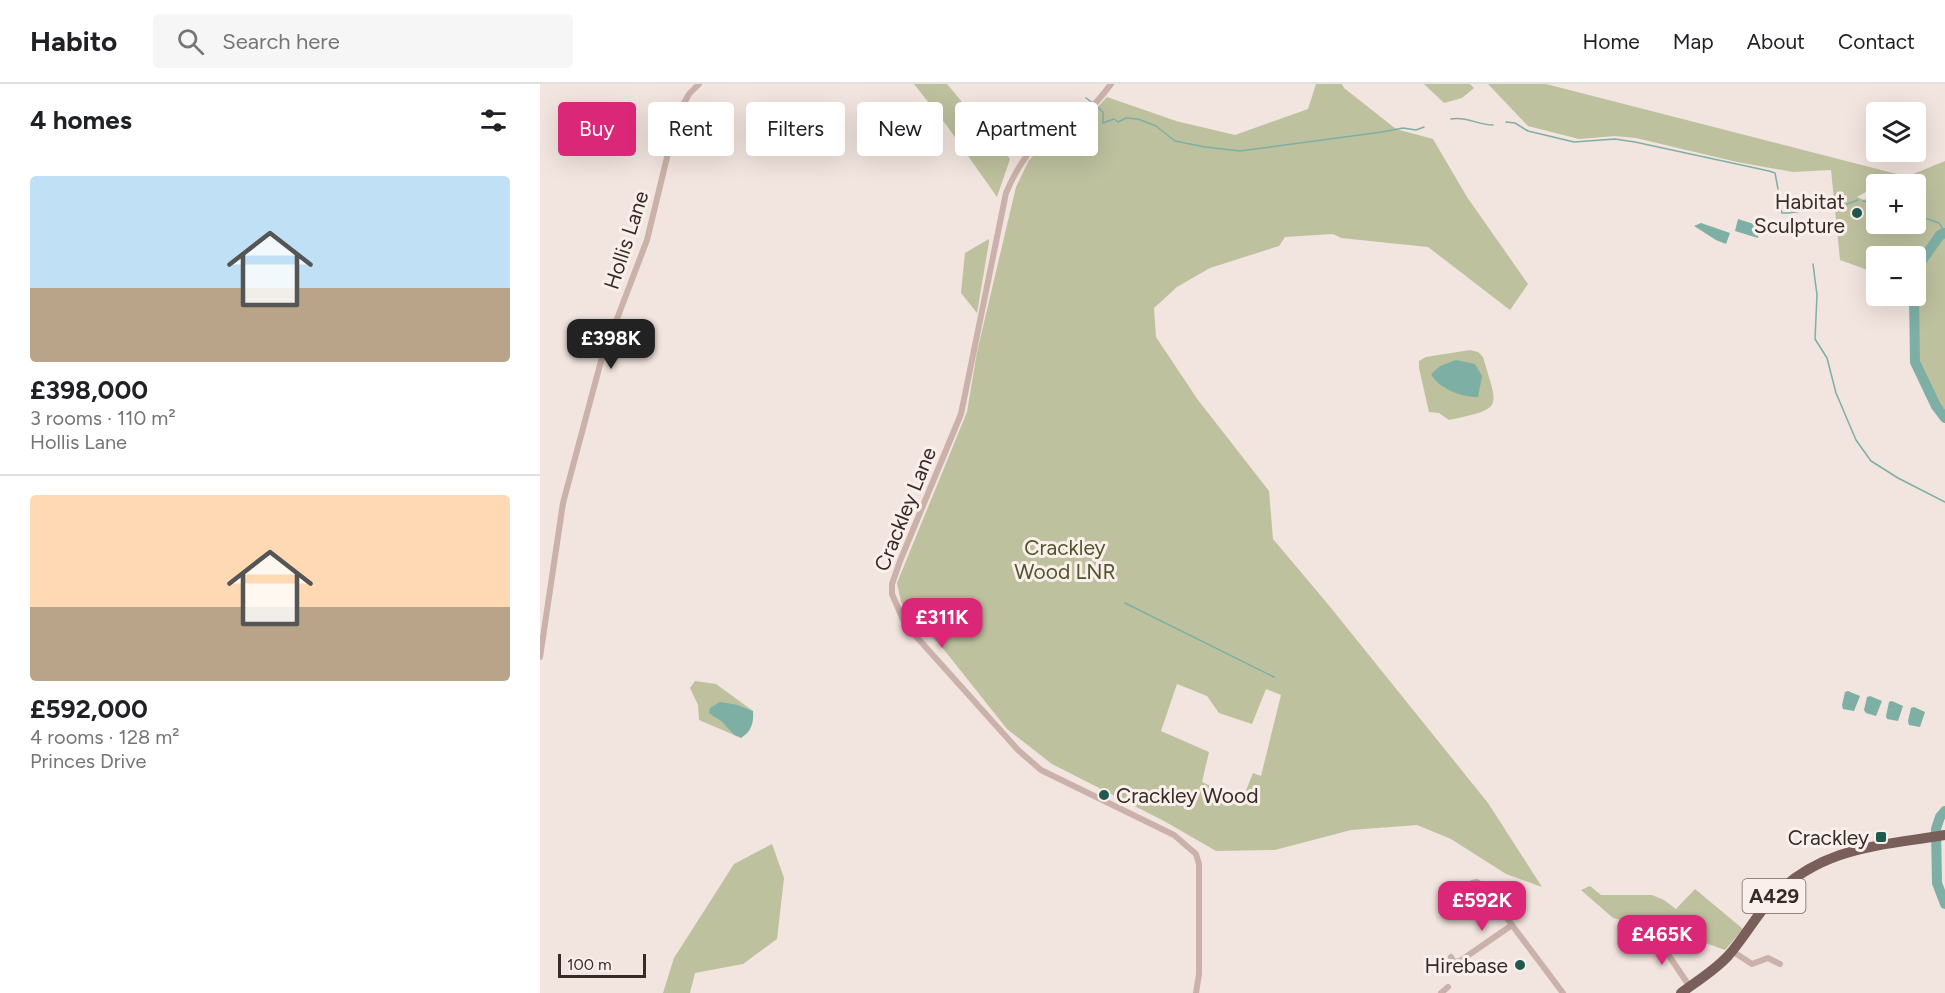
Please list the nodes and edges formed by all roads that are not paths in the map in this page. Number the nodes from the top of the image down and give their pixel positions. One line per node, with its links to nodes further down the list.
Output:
1 (699, 84): 3 (street, Hollis Lane)
2 (1111, 84): 13 (street, Crackley Lane)
3 (540, 657)
4 (1939, 836): 8 (main road, A429)
5 (1472, 883): 6 (street)
6 (1512, 925): 9 (street); 15 (street)
7 (1653, 932): 12 (street)
8 (1732, 951): 10 (street); 12 (main road, A429)
9 (1451, 957)
10 (1780, 964)
11 (1449, 987): 14 (street)
12 (1685, 990)
13 (1196, 993)
14 (1441, 993)
15 (1563, 993)

